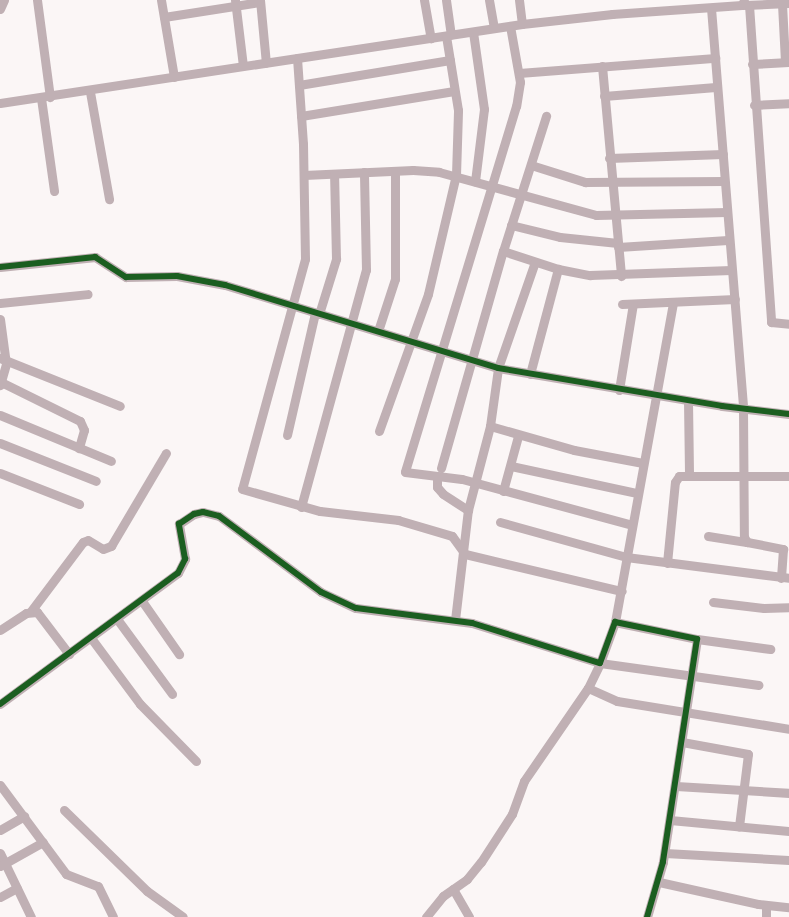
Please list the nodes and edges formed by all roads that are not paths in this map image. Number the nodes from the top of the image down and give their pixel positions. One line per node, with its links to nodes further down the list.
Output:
1 (4, 0): 13 (street)
2 (37, 0): 36 (street)
3 (161, 0): 14 (street)
4 (424, 0): 20 (street)
5 (446, 0): 19 (street)
6 (489, 0): 17 (street)
7 (519, 0): 15 (street)
8 (260, 1): 9 (street); 25 (street)
9 (235, 3): 14 (street); 27 (street)
10 (745, 3): 11 (street); 12 (street); 26 (street)
11 (785, 3): 24 (street)
12 (711, 8): 15 (street); 22 (street)
13 (0, 9)
14 (164, 17): 30 (street)
15 (522, 24): 16 (street)
16 (510, 26): 17 (street); 29 (street)
17 (494, 28): 18 (street)
18 (473, 32): 19 (street); 50 (street)
19 (448, 36): 20 (street); 23 (street)
20 (431, 38): 21 (street)
21 (297, 58): 25 (street); 31 (street)
22 (715, 58): 28 (street); 32 (street)
23 (450, 60): 31 (street); 33 (street)
24 (787, 62): 26 (street)
25 (266, 63): 27 (street)
26 (752, 64): 39 (street)
27 (243, 66): 30 (street)
28 (602, 66): 29 (street); 35 (street)
29 (519, 73): 53 (street)
30 (174, 77): 34 (street)
31 (299, 85): 40 (street)
32 (716, 87): 35 (street); 42 (street)
33 (454, 91): 40 (street); 49 (street)
34 (90, 92): 36 (street); 56 (street)
35 (604, 96): 43 (street)
36 (46, 98): 37 (street); 54 (street)
37 (0, 103)
38 (789, 103): 39 (street)
39 (754, 105): 78 (street)
40 (301, 116): 48 (street)
41 (546, 116): 44 (street)
42 (723, 154): 43 (street); 51 (street)
43 (609, 158): 52 (street)
44 (530, 166): 52 (street); 55 (street)
45 (395, 171): 46 (street); 49 (street); 80 (street)
46 (364, 172): 47 (street); 77 (street)
47 (334, 174): 48 (street); 75 (street)
48 (304, 175): 74 (street)
49 (456, 175): 50 (street); 81 (street)
50 (475, 180): 53 (street)
51 (724, 181): 52 (street); 57 (street)
52 (611, 183): 58 (street)
53 (492, 186): 55 (street); 82 (street)
54 (54, 191)
55 (521, 195): 58 (street); 59 (street)
56 (109, 199)
57 (727, 212): 58 (street); 60 (street)
58 (614, 215): 61 (street)
59 (511, 225): 61 (street); 62 (street)
60 (728, 240): 61 (street); 66 (street)
61 (618, 245): 67 (street)
62 (503, 251): 63 (street); 84 (street)
63 (534, 262): 65 (street); 85 (street)
64 (0, 267): 74 (street)
65 (558, 268): 67 (street); 86 (street)
66 (732, 270): 67 (street); 69 (street)
67 (621, 276)
68 (88, 294): 70 (street)
69 (735, 299): 73 (street); 92 (street)
70 (0, 303)
71 (622, 304): 72 (street)
72 (633, 304): 73 (street); 88 (street)
73 (673, 304): 89 (street)
74 (290, 306): 75 (street); 115 (street)
75 (317, 314): 77 (street); 97 (street)
76 (0, 319): 79 (street)
77 (350, 323): 80 (street); 115 (street)
78 (789, 324)
79 (1, 328): 83 (street)
80 (378, 331): 81 (street)
81 (409, 342): 82 (street); 96 (street)
82 (443, 353): 84 (street); 105 (street)
83 (3, 359): 87 (street); 91 (street)
84 (472, 361): 85 (street); 105 (street)
85 (498, 368): 86 (street); 95 (street)
86 (530, 374): 88 (street)
87 (1, 384): 100 (street)
88 (619, 390): 89 (street)
89 (655, 396): 90 (street); 103 (street)
90 (688, 401): 92 (street); 107 (street)
91 (120, 406)
92 (743, 409): 93 (street); 109 (street)
93 (789, 414)
94 (0, 415): 100 (street)
95 (490, 426): 98 (street); 111 (street)
96 (379, 431)
97 (287, 435)
98 (518, 436): 103 (street); 104 (street)
99 (0, 443): 110 (street)
100 (80, 448): 102 (street)
101 (166, 453): 129 (street)
102 (111, 461)
103 (643, 463): 113 (street)
104 (511, 466): 112 (street); 113 (street)
105 (439, 472): 111 (street); 116 (street)
106 (0, 473): 114 (street)
107 (689, 476): 109 (street); 123 (street)
108 (789, 476): 109 (street)
109 (746, 478): 120 (street)
110 (96, 481)
111 (473, 484): 112 (street); 116 (street)
112 (502, 491): 118 (street)
113 (637, 493): 118 (street)
114 (79, 504)
115 (301, 507): 121 (street)
116 (468, 510): 121 (street)
117 (500, 522): 122 (street)
118 (632, 525): 122 (street)
119 (708, 536): 120 (street)
120 (747, 542): 124 (street)
121 (465, 554): 125 (street); 131 (street)
122 (626, 557): 123 (street); 125 (street)
123 (666, 563): 124 (street)
124 (785, 578)
125 (622, 591): 132 (street)
126 (142, 601): 130 (street); 131 (street); 138 (street)
127 (713, 602): 128 (street)
128 (789, 606)
129 (31, 611): 133 (street); 137 (street)
130 (117, 619): 134 (street); 143 (street)
131 (454, 620): 139 (street)
132 (615, 622): 135 (street); 139 (street)
133 (0, 630)
134 (91, 638): 137 (street); 148 (street)
135 (697, 639): 136 (street); 140 (street)
136 (770, 649)
137 (70, 654): 144 (street)
138 (179, 654)
139 (600, 663): 140 (street); 142 (street)
140 (692, 675): 141 (street); 145 (street)
141 (758, 685)
142 (588, 688): 145 (street); 166 (street)
143 (172, 694)
144 (0, 704)
145 (688, 714): 146 (street); 147 (street)
146 (789, 729)
147 (682, 742): 149 (street); 151 (street)
148 (196, 761)
149 (676, 786): 151 (street); 155 (street)
150 (1, 788): 154 (street)
151 (742, 790): 152 (street); 156 (street)
152 (789, 793)
153 (64, 810): 173 (street)
154 (24, 816): 157 (street); 159 (street)
155 (670, 820): 156 (street); 161 (street)
156 (739, 826): 158 (street)
157 (0, 830)
158 (789, 831)
159 (43, 842): 163 (street); 172 (street)
160 (0, 852): 163 (street)
161 (665, 853): 162 (street); 164 (street)
162 (789, 860)
163 (3, 865): 165 (street)
164 (659, 882): 168 (street); 170 (street)
165 (17, 888): 167 (street); 171 (street)
166 (453, 889): 174 (street); 175 (street)
167 (0, 897)
168 (766, 905): 169 (street); 176 (street)
169 (789, 907)
170 (650, 916)
171 (31, 917)
172 (113, 917)
173 (183, 917)
174 (426, 917)
175 (469, 917)
176 (766, 917)

